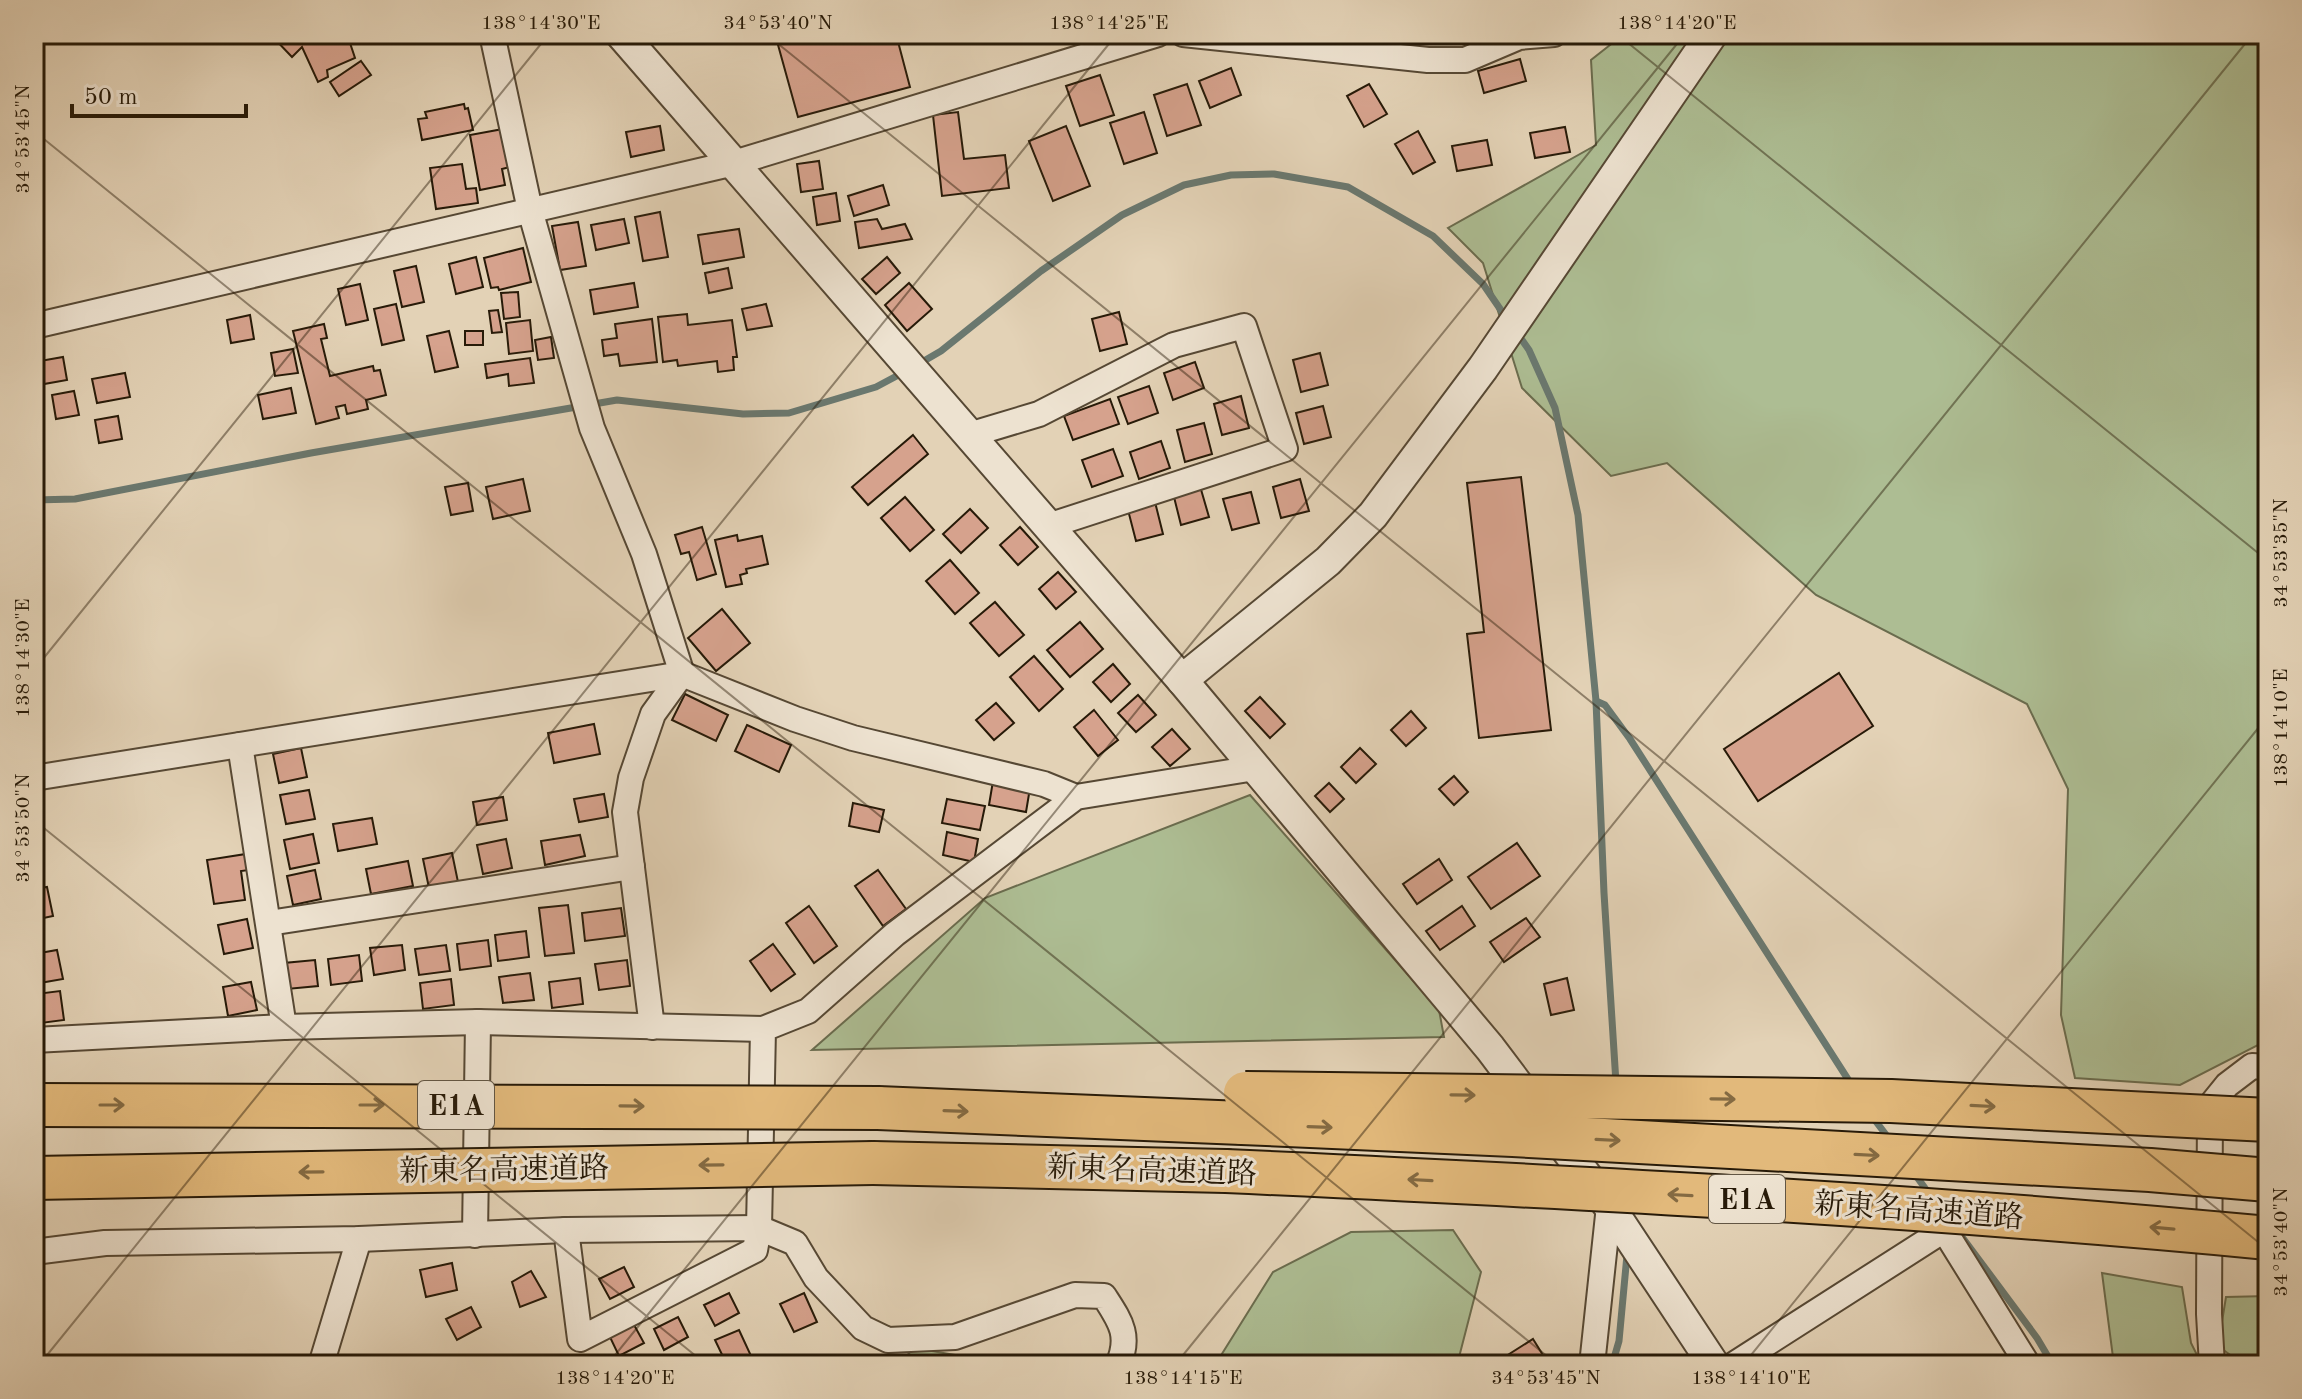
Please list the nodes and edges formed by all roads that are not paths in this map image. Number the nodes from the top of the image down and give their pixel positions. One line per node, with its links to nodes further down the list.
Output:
1 (492, 34): 8 (street)
2 (621, 34): 7 (street)
3 (1158, 34): 7 (street)
4 (1183, 34): 5 (street)
5 (1554, 34)
6 (1712, 34): 13 (street)
7 (734, 163): 8 (street); 10 (street)
8 (530, 210): 9 (street); 12 (street)
9 (34, 326)
10 (969, 435): 11 (street); 11 (street)
11 (1048, 526): 13 (street)
12 (682, 674): 14 (street); 17 (street); 18 (street)
13 (1182, 680): 15 (street)
14 (240, 745): 16 (street); 19 (street)
15 (1255, 768): 17 (street); 33 (street)
16 (34, 778)
17 (1076, 797): 23 (street)
18 (632, 867): 19 (street); 22 (street)
19 (269, 923): 21 (street)
20 (478, 1022): 21 (street); 22 (street); 36 (street)
21 (284, 1027): 24 (street)
22 (652, 1027): 23 (street)
23 (763, 1029): 34 (street)
24 (34, 1040)
25 (2268, 1067): 46 (street)
26 (34, 1105): 27 (highway, 新東名高速道路 / E1A, one-way to 27, bridge)
27 (1244, 1108): 28 (highway, one-way to 28, bridge); 31 (highway, 新東名高速道路 / E1A, one-way to 31, bridge)
28 (2268, 1120)
29 (226, 1173): 30 (highway, 新東名高速道路 / E1A, bridge); 32 (highway, bridge); 37 (highway, 新東名高速道路 / E1A, one-way to 29, bridge)
30 (34, 1178)
31 (2268, 1180)
32 (34, 1197)
33 (1609, 1206): 42 (street); 43 (street)
34 (759, 1228): 35 (street); 35 (street); 41 (street)
35 (566, 1230): 36 (street)
36 (475, 1235): 38 (street)
37 (2268, 1238)
38 (359, 1239): 39 (street); 40 (street)
39 (34, 1252)
40 (321, 1365)
41 (1118, 1365)
42 (1592, 1365)
43 (1714, 1365)
44 (1733, 1365): 45 (street)
45 (2028, 1365)
46 (2212, 1365)

